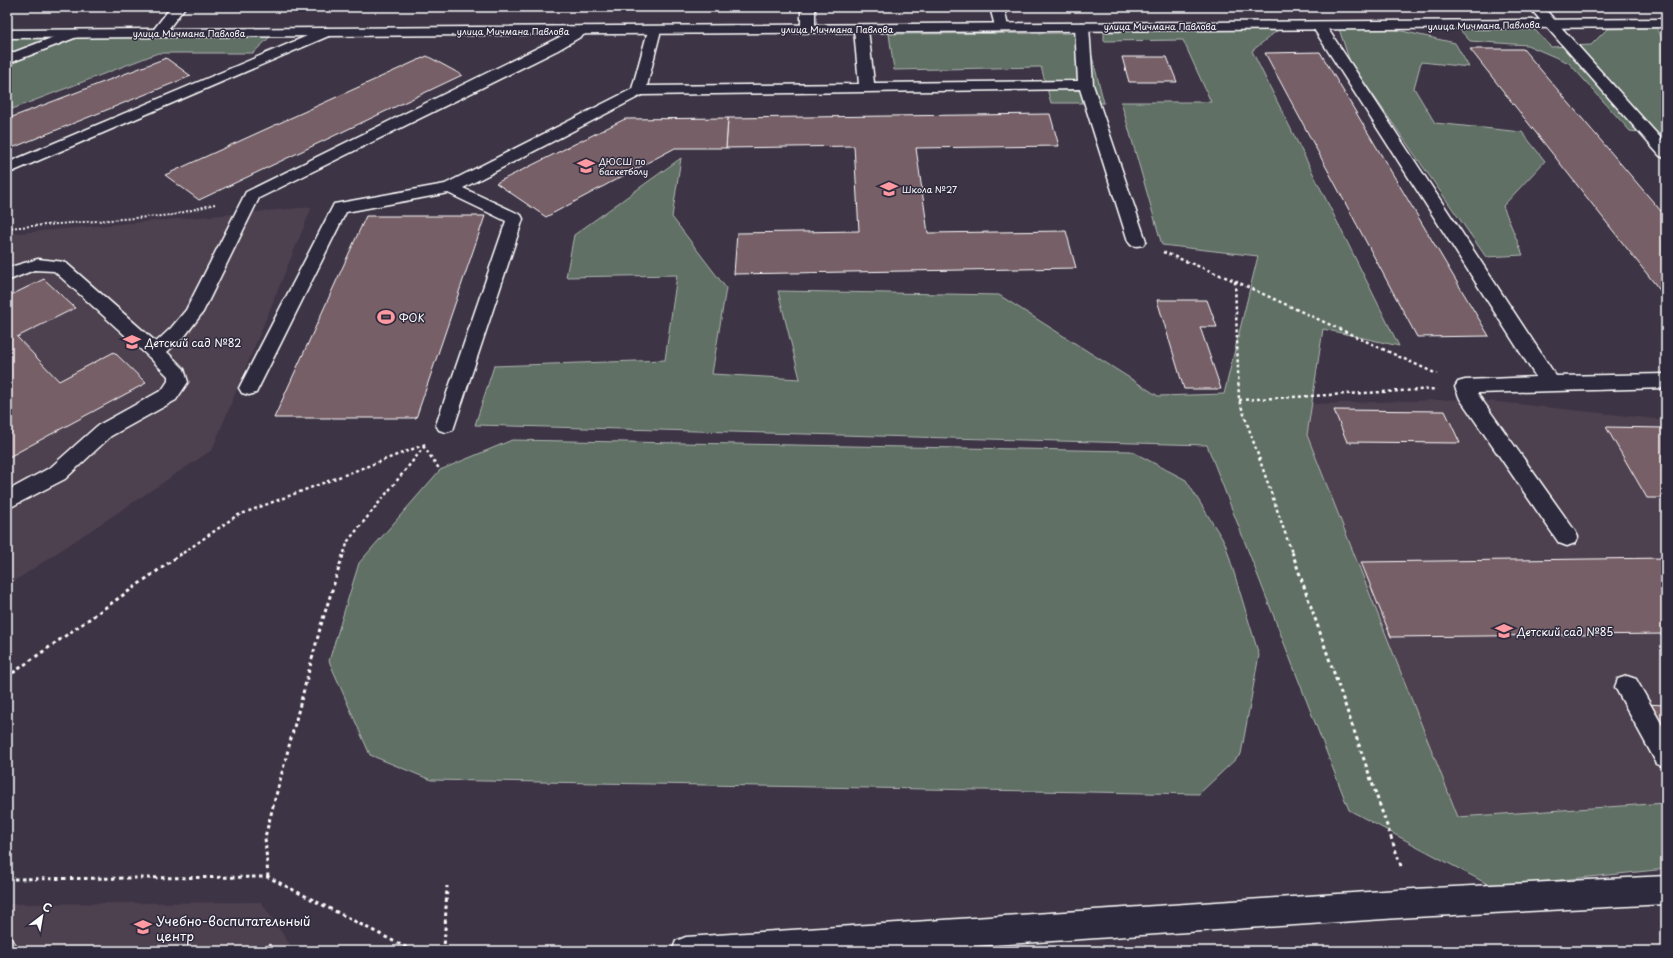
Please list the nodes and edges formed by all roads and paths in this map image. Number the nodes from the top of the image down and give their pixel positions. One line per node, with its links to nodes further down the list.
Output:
1 (178, 7): 15 (lane)
2 (808, 7): 10 (lane)
3 (997, 7): 9 (lane)
4 (1536, 7): 6 (lane)
5 (1666, 23): 6 (street, улица Мичмана Павлова)
6 (1551, 24): 7 (street, улица Мичмана Павлова); 22 (lane)
7 (1319, 26): 8 (street, улица Мичмана Павлова); 32 (lane)
8 (1082, 27): 9 (street, улица Мичмана Павлова); 19 (lane)
9 (1001, 28): 11 (street, улица Мичмана Павлова)
10 (808, 29): 11 (street, улица Мичмана Павлова); 13 (street, улица Мичмана Павлова)
11 (861, 29): 20 (lane)
12 (582, 30): 13 (street, улица Мичмана Павлова); 14 (street, улица Мичмана Павлова); 25 (lane)
13 (654, 30): 21 (lane)
14 (326, 32): 15 (street, улица Мичмана Павлова); 23 (lane)
15 (158, 33): 17 (street, улица Мичмана Павлова)
16 (7, 34): 17 (street, улица Мичмана Павлова)
17 (72, 34): 18 (lane)
18 (7, 60)
19 (1086, 85): 20 (lane); 27 (lane)
20 (867, 88): 21 (lane)
21 (639, 91): 24 (lane)
22 (1666, 152)
23 (7, 169)
24 (450, 188): 34 (lane); 36 (lane)
25 (252, 195): 26 (path); 30 (lane)
26 (7, 228)
27 (1137, 241): 29 (path)
28 (7, 275): 30 (lane)
29 (1235, 281): 33 (path); 35 (path)
30 (156, 352): 39 (lane)
31 (1666, 381): 32 (lane)
32 (1550, 382): 33 (lane)
33 (1464, 387): 35 (path); 40 (lane)
34 (249, 388)
35 (1239, 400): 48 (path)
36 (446, 426): 37 (path)
37 (424, 447): 38 (path); 41 (path); 44 (path)
38 (440, 470)
39 (7, 501)
40 (1567, 537)
41 (7, 677)
42 (1627, 686): 43 (lane)
43 (1666, 756)
44 (268, 877): 45 (path); 49 (path)
45 (7, 879)
46 (447, 886): 50 (path)
47 (1666, 890): 48 (lane)
48 (1414, 903): 51 (lane)
49 (413, 951)
50 (444, 951)
51 (686, 951)

